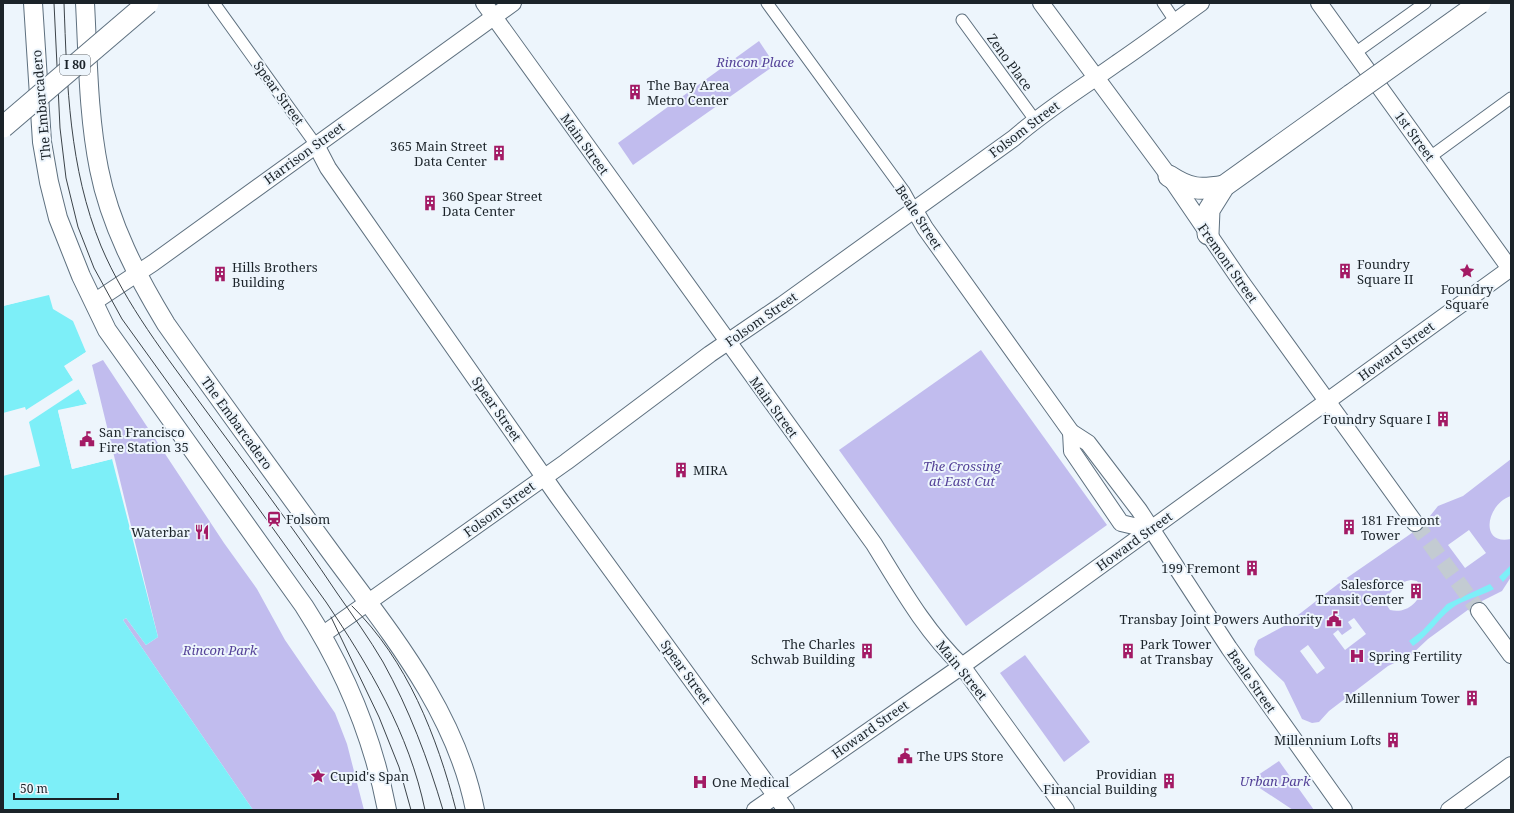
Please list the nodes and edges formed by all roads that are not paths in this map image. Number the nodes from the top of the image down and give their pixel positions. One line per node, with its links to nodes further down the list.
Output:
1 (33, 3): 32 (main road, The Embarcadero)
2 (85, 3): 31 (main road, The Embarcadero)
3 (137, 3): 21 (highway, I 80)
4 (148, 3): 23 (highway, I 80, bridge)
5 (214, 3): 24 (street, Spear Street)
6 (484, 3): 15 (main road, Main Street)
7 (513, 3): 15 (main road, Harrison Street)
8 (767, 3): 28 (street, Beale Street)
9 (1041, 3): 19 (main road, Fremont Street)
10 (1163, 3): 17 (street)
11 (1201, 3): 17 (main road, Folsom Street)
12 (1319, 3): 18 (main road, 1st Street)
13 (1425, 3): 18 (street)
14 (1480, 3): 27 (highway, bridge)
15 (494, 17): 24 (main road, Harrison Street); 33 (main road, Main Street)
16 (962, 20): 22 (street, Zeno Place)
17 (1175, 21): 19 (main road, Folsom Street)
18 (1355, 53): 25 (main road, 1st Street)
19 (1097, 76): 22 (main road, Folsom Street); 26 (main road, Fremont Street)
20 (1511, 98): 25 (street)
21 (3, 118)
22 (1035, 120): 28 (main road, Folsom Street)
23 (3, 127)
24 (316, 145): 31 (main road, Harrison Street); 36 (main road, Spear Street)
25 (1430, 157): 30 (main road, 1st Street)
26 (1169, 176): 27 (highway); 29 (main road, Fremont Street)
27 (1224, 186): 29 (highway)
28 (914, 209): 33 (main road, Folsom Street); 35 (main road, Beale Street)
29 (1208, 234): 34 (main road, Fremont Street)
30 (1511, 269): 34 (main road, Howard Street)
31 (138, 274): 32 (main road, Harrison Street); 39 (main road, The Embarcadero)
32 (94, 302): 41 (main road, The Embarcadero)
33 (727, 342): 36 (main road, Folsom Street); 43 (main road, Main Street)
34 (1327, 400): 37 (main road, Fremont Street); 38 (main road, Howard Street)
35 (1071, 432): 38 (main road, Beale Street); 38 (main road)
36 (544, 477): 39 (main road, Folsom Street); 45 (main road, Spear Street)
37 (1415, 523)
38 (1151, 530): 43 (main road, Howard Street); 51 (main road, Beale Street)
39 (369, 603): 41 (main road, Folsom Street); 47 (main road, The Embarcadero)
40 (1479, 611): 42 (main road)
41 (322, 635): 46 (main road, The Embarcadero)
42 (1511, 655)
43 (962, 666): 45 (main road, Howard Street); 50 (main road, Main Street)
44 (1511, 765): 52 (main road)
45 (775, 795): 48 (main road, Howard Street); 49 (main road, Spear Street)
46 (387, 810)
47 (475, 810)
48 (755, 810)
49 (786, 810)
50 (1066, 810)
51 (1344, 810)
52 (1449, 810)

